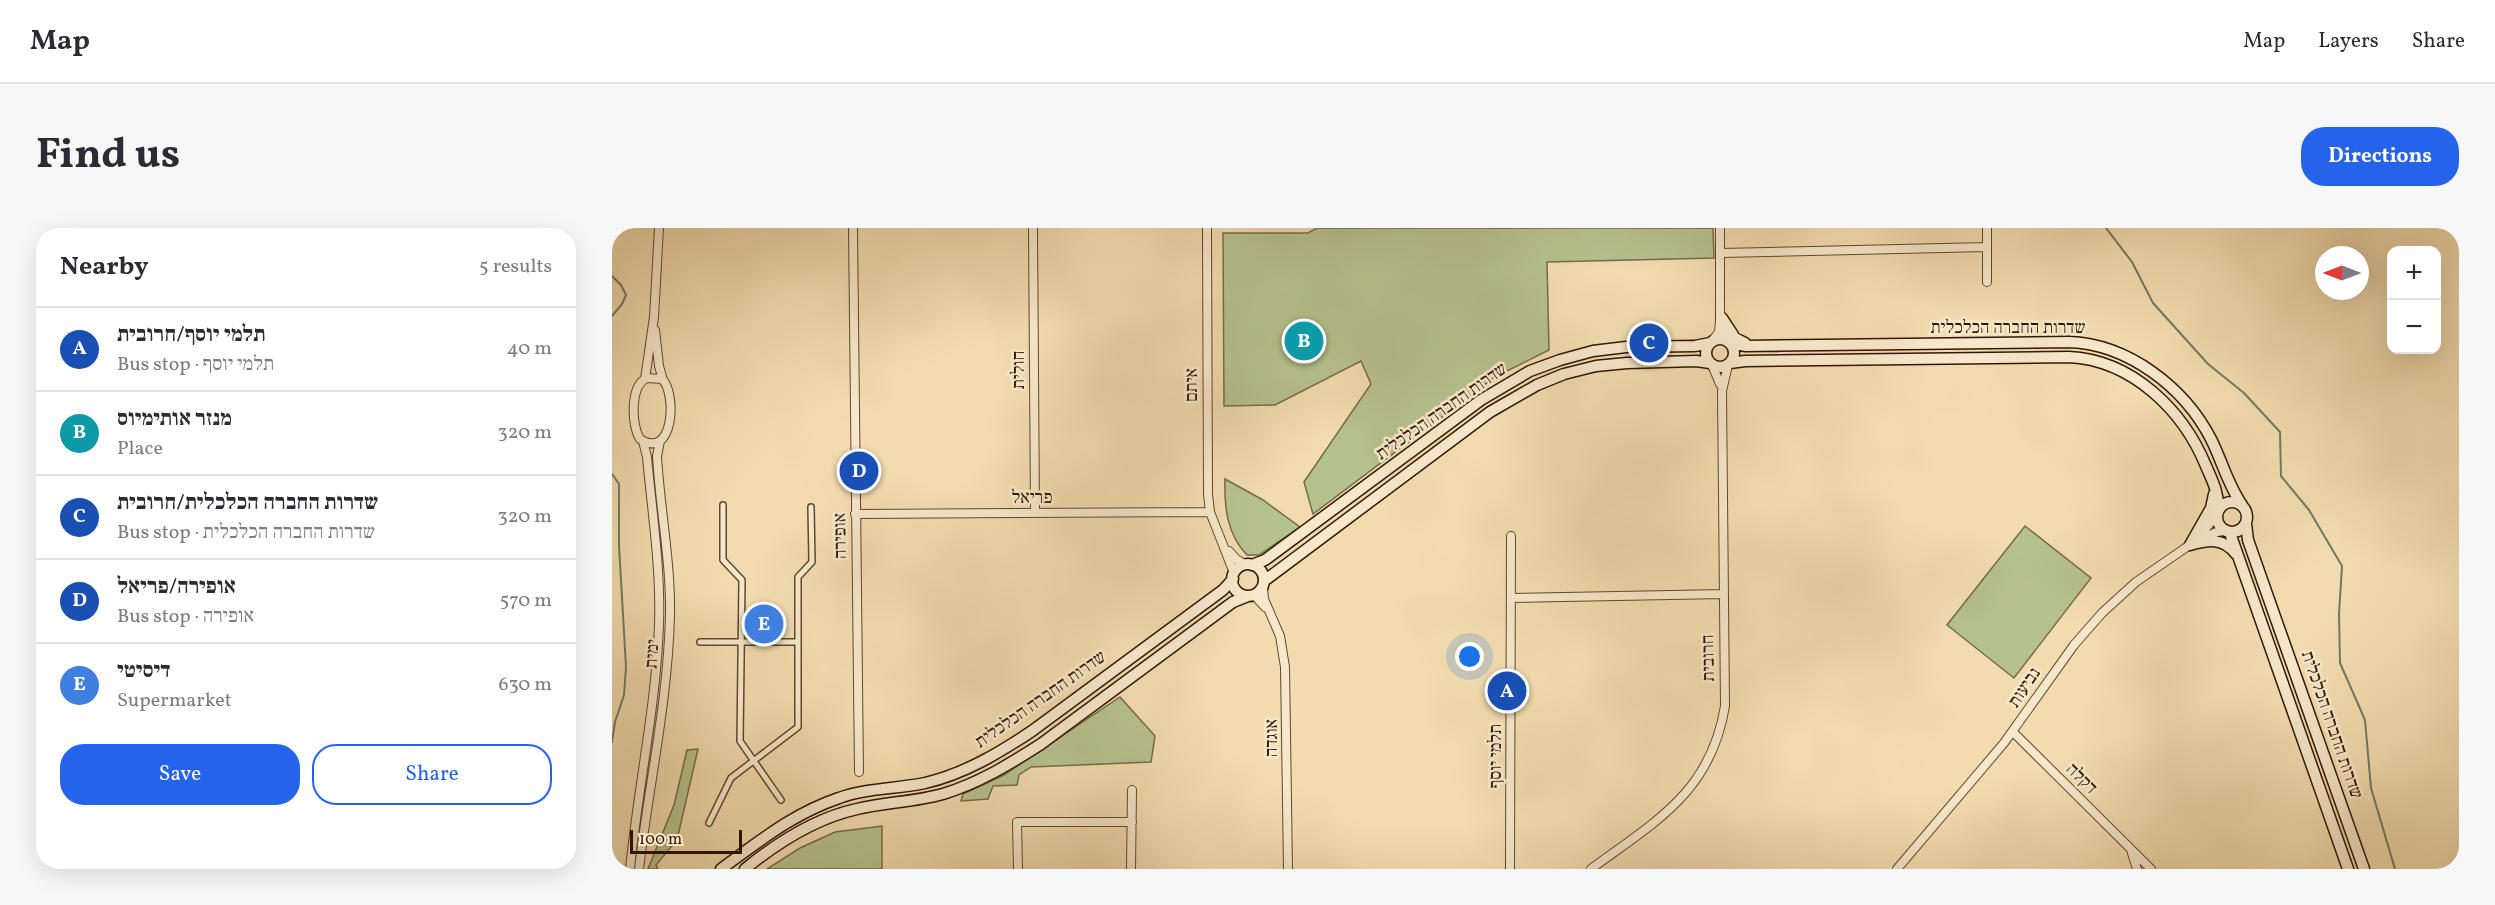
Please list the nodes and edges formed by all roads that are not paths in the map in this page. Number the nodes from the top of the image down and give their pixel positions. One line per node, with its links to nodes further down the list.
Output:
1 (659, 228): 11 (street)
2 (854, 228): 29 (street, אופירה)
3 (1034, 228): 28 (street, חולית)
4 (1207, 228): 26 (street, איתם)
5 (1720, 228): 8 (street)
6 (1987, 228): 7 (street)
7 (1987, 247): 8 (street); 9 (street)
8 (1720, 253): 10 (street)
9 (1987, 282)
10 (1722, 313): 12 (street); 13 (street); 14 (main road)
11 (654, 317): 17 (street); 18 (street)
12 (1711, 342): 13 (main road); 15 (main road); 36 (main road, שדרות החברה הכלכלית)
13 (1729, 342): 14 (main road, שדרות החברה הכלכלית); 16 (main road)
14 (1757, 345): 24 (main road, שדרות החברה הכלכלית)
15 (1711, 364): 16 (main road); 19 (street, חרובית); 38 (main road, שדרות החברה הכלכלית)
16 (1729, 364): 19 (street, חרובית); 22 (main road, שדרות החברה הכלכלית)
17 (645, 379): 18 (street); 20 (street, ימית)
18 (664, 381): 21 (street, ימית)
19 (1722, 391): 39 (street, חרובית)
20 (643, 441): 21 (street); 54 (street, ימית)
21 (660, 441): 55 (street, ימית)
22 (2213, 483): 27 (main road, שדרות החברה הכלכלית); 34 (main road)
23 (723, 505): 44 (street)
24 (2242, 505): 27 (main road); 30 (main road)
25 (811, 507): 45 (street)
26 (1210, 512): 28 (street, פריאל); 33 (street, איתם)
27 (2217, 512): 31 (main road); 34 (street, נביעות)
28 (1035, 513): 29 (street, פריאל)
29 (855, 514): 48 (street, אופירה)
30 (2246, 524): 31 (main road); 67 (main road, שדרות החברה הכלכלית)
31 (2227, 532): 34 (street, נביעות); 35 (main road, שדרות החברה הכלכלית)
32 (1511, 536): 41 (street, תלמי יוסף)
33 (1221, 540): 36 (street, איתם); 37 (street, איתם)
34 (2192, 544): 35 (main road); 46 (street, נביעות)
35 (2240, 560): 66 (main road, שדרות החברה הכלכלית)
36 (1249, 565): 37 (main road); 38 (main road)
37 (1234, 576): 40 (main road); 56 (main road, שדרות החברה הכלכלית)
38 (1263, 584): 40 (main road); 42 (street, אוגדה)
39 (1724, 594): 41 (street); 62 (street, חרובית)
40 (1251, 596): 42 (street, אוגדה); 57 (main road, שדרות החברה הכלכלית)
41 (1511, 597): 61 (street, תלמי יוסף)
42 (1268, 610): 60 (street, אוגדה)
43 (700, 642): 44 (street)
44 (741, 642): 45 (street); 47 (street)
45 (798, 642): 47 (street)
46 (2013, 732): 53 (street, דקלה); 63 (street, נביעות)
47 (753, 759): 50 (street); 52 (street)
48 (859, 772)
49 (1132, 790): 51 (street)
50 (781, 800)
51 (1132, 822): 58 (street); 59 (street)
52 (709, 823)
53 (2129, 846): 64 (street, דקלה); 65 (street, דקלה)
54 (630, 869)
55 (639, 869)
56 (721, 869)
57 (745, 869)
58 (1018, 869)
59 (1131, 869)
60 (1288, 869)
61 (1510, 869)
62 (1591, 869)
63 (1898, 869)
64 (2137, 869)
65 (2151, 869)
66 (2348, 869)
67 (2364, 869)

